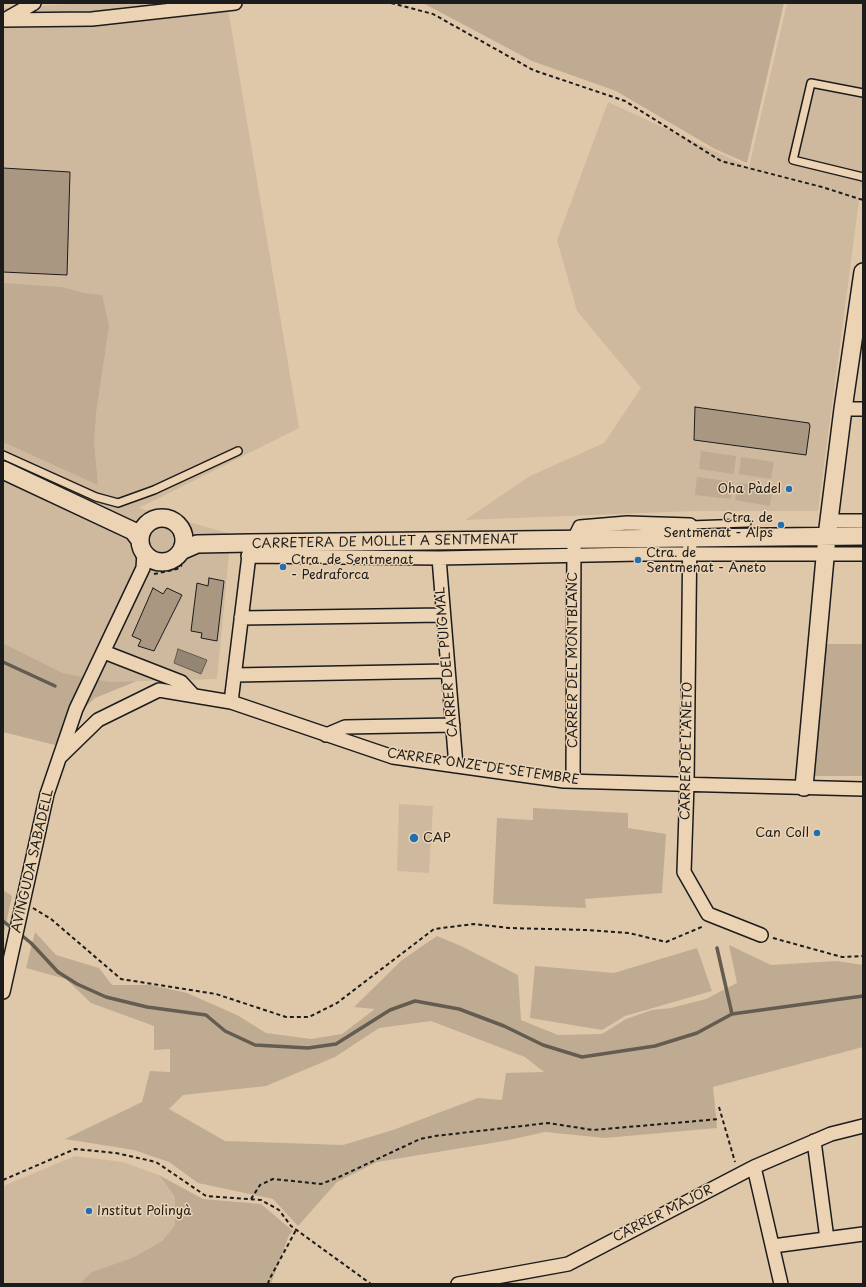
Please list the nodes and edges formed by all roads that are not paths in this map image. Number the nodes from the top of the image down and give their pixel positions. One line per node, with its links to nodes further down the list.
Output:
1 (34, 3): 3 (street)
2 (235, 3): 3 (street)
3 (5, 20)
4 (863, 93): 5 (lane)
5 (863, 177)
6 (863, 272): 7 (street)
7 (843, 409): 8 (street); 14 (street)
8 (863, 409)
9 (238, 452): 10 (lane)
10 (3, 455)
11 (3, 470): 19 (street)
12 (863, 521): 14 (street, CARRETERA DE MOLLET A SENTMENAT)
13 (747, 523): 15 (lane)
14 (828, 529): 15 (street, CARRETERA DE MOLLET A SENTMENAT); 16 (street, CARRETERA DE MOLLET A SENTMENAT); 21 (street)
15 (690, 531): 17 (street, CARRETERA DE MOLLET A SENTMENAT); 22 (street, CARRER DE L'ANETO)
16 (863, 536)
17 (574, 539): 20 (street, CARRETERA DE MOLLET A SENTMENAT); 24 (street, CARRER DEL MONTBLANC)
18 (187, 544): 19 (street); 19 (street); 20 (street, CARRETERA DE MOLLET A SENTMENAT)
19 (143, 547): 28 (street)
20 (249, 549): 25 (street, CARRETERA DE MOLLET A SENTMENAT); 27 (street)
21 (826, 553): 22 (street, CARRETERA DE MOLLET A SENTMENAT); 23 (street, CARRETERA DE MOLLET A SENTMENAT); 39 (street)
22 (689, 554): 24 (street, CARRETERA DE MOLLET A SENTMENAT); 38 (street, CARRER DE L'ANETO)
23 (863, 554)
24 (574, 556): 25 (street, CARRETERA DE MOLLET A SENTMENAT); 37 (street, CARRER DEL MONTBLANC)
25 (439, 558): 26 (street, CARRER DEL PUIGMAL)
26 (443, 615): 27 (street); 29 (street, CARRER DEL PUIGMAL)
27 (241, 618): 30 (street)
28 (104, 652): 31 (street); 35 (street)
29 (448, 671): 30 (street); 33 (street, CARRER DEL PUIGMAL)
30 (234, 675): 32 (street)
31 (192, 696): 32 (street, AVINGUDA SABADELL); 35 (street, AVINGUDA SABADELL)
32 (231, 702): 34 (street, CARRER ONZE DE SETEMBRE)
33 (453, 725): 34 (street); 36 (street, CARRER DEL PUIGMAL)
34 (326, 735): 36 (street, CARRER ONZE DE SETEMBRE)
35 (60, 757): 42 (street, AVINGUDA SABADELL)
36 (456, 766): 37 (street, CARRER ONZE DE SETEMBRE)
37 (573, 781): 38 (street, CARRER ONZE DE SETEMBRE)
38 (687, 784): 39 (street, CARRER ONZE DE SETEMBRE); 41 (street, CARRER DE L'ANETO)
39 (804, 787): 40 (street, CARRER ONZE DE SETEMBRE)
40 (863, 789)
41 (761, 934)
42 (3, 992)
43 (863, 1126): 44 (street, CARRER MAJOR)
44 (814, 1141): 45 (street, CARRER MAJOR); 47 (street)
45 (754, 1167): 48 (street); 49 (street, CARRER MAJOR)
46 (863, 1234): 47 (street)
47 (827, 1239): 48 (street)
48 (772, 1246): 50 (street)
49 (458, 1284)
50 (781, 1284)

